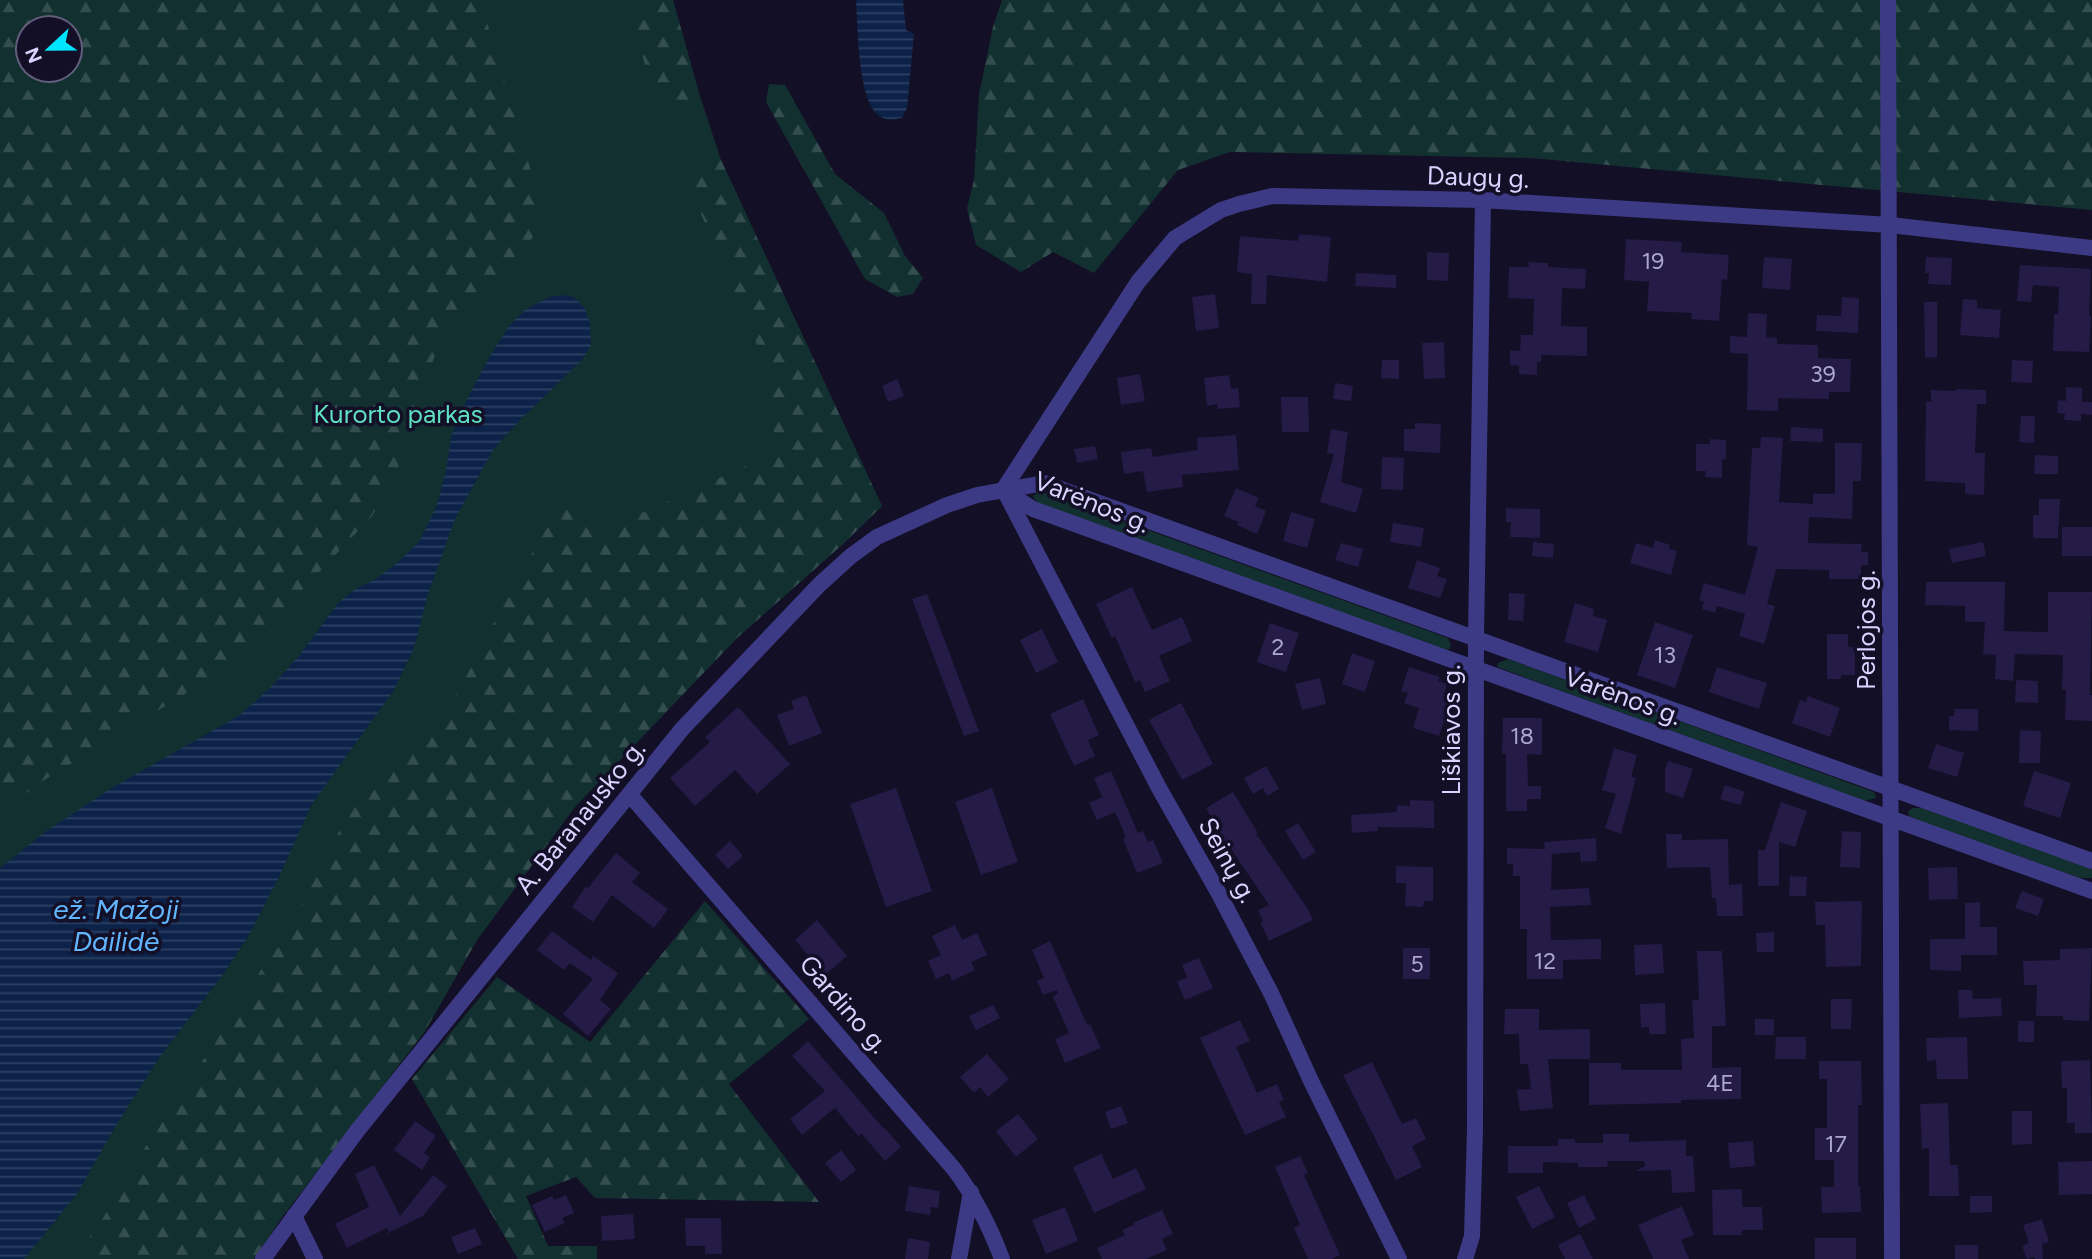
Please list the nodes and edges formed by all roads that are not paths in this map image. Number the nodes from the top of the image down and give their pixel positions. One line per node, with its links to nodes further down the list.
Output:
1 (1888, 0): 3 (street, Perlojos g.)
2 (1483, 200): 3 (street, Daugų g.); 5 (street, Daugų g.); 6 (street, Liškiavos g.)
3 (1890, 225): 4 (street, Daugų g.); 8 (street, Perlojos g.)
4 (2092, 248)
5 (1003, 490): 6 (street, Varėnos g.); 7 (street, Varėnos g.); 9 (street, A. Baranausko g.); 19 (street, Seinų g.)
6 (1476, 639): 7 (street, Liškiavos g.); 8 (street, Varėnos g.)
7 (1476, 669): 10 (street, Varėnos g.); 20 (street, Liškiavos g.)
8 (1891, 789): 10 (street, Perlojos g.); 11 (street, Varėnos g.)
9 (630, 795): 13 (street, Gardino g.); 14 (street, A. Baranausko g.)
10 (1892, 818): 12 (street, Varėnos g.); 21 (street, Perlojos g.)
11 (2092, 861)
12 (2092, 891)
13 (971, 1192): 17 (street); 18 (street, Gardino g.)
14 (295, 1216): 15 (street, A. Baranausko g.); 16 (street)
15 (263, 1259)
16 (315, 1259)
17 (958, 1259)
18 (1002, 1259)
19 (1399, 1259)
20 (1465, 1259)
21 (1892, 1259)

